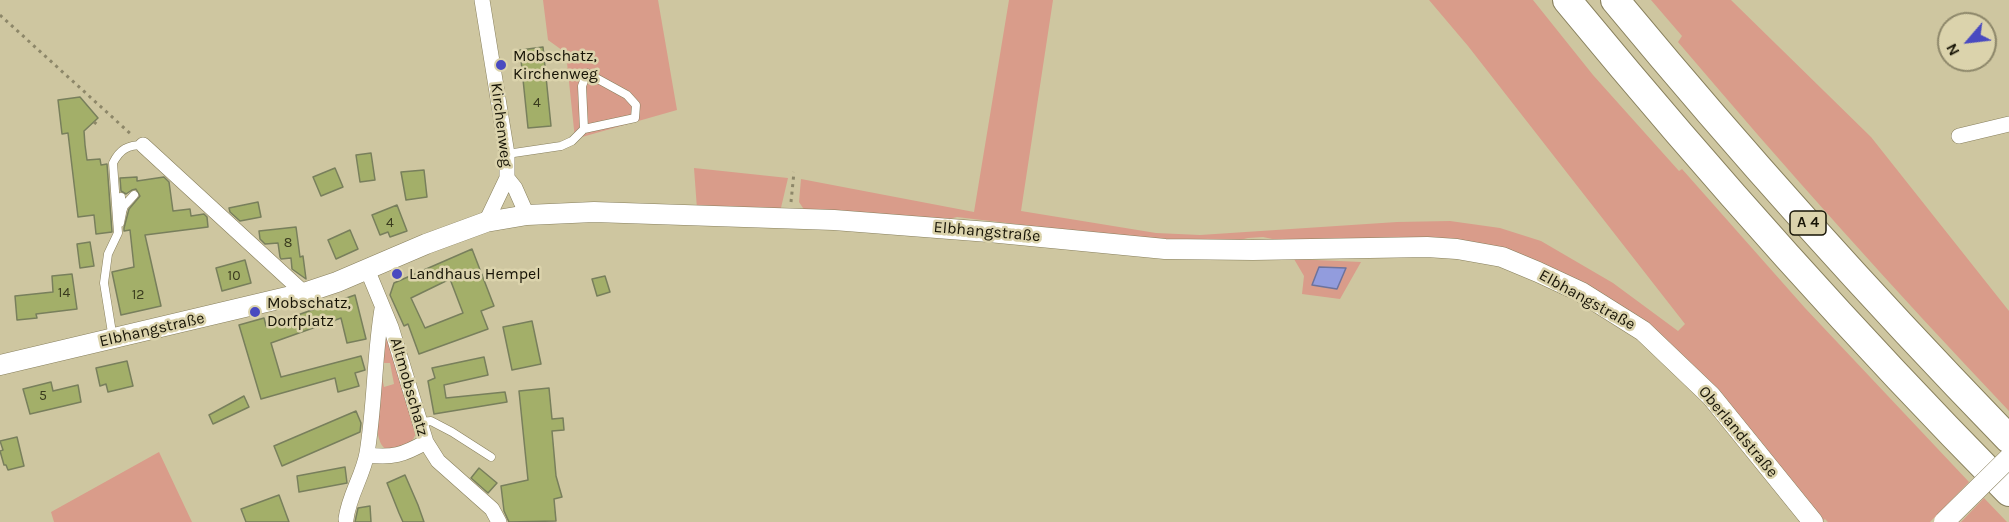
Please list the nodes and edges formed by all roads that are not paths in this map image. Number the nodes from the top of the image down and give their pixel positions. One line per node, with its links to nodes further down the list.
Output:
1 (482, 0): 8 (street, Kirchenweg)
2 (1567, 0): 28 (highway, A 4)
3 (1616, 0): 23 (highway, A 4)
4 (2009, 124): 6 (street)
5 (584, 129): 5 (lane); 8 (lane)
6 (1959, 135)
7 (143, 146): 15 (lane); 17 (street)
8 (507, 154): 9 (street, Kirchenweg)
9 (507, 178): 13 (street, Kirchenweg); 14 (street, Kirchenweg)
10 (134, 195): 12 (lane)
11 (121, 197): 12 (lane)
12 (122, 213): 15 (lane)
13 (527, 215): 14 (street, Elbhangstraße); 20 (street, Elbhangstraße)
14 (486, 222): 16 (street, Elbhangstraße)
15 (118, 233): 19 (lane)
16 (367, 269): 17 (street, Elbhangstraße); 18 (street, Altmobschatz)
17 (304, 293): 19 (street, Elbhangstraße)
18 (382, 309): 22 (street, Altmobschatz); 25 (street, Altmobschatz)
19 (114, 339): 21 (street, Elbhangstraße)
20 (1659, 345): 31 (street, Oberlandstraße)
21 (0, 365)
22 (421, 422): 24 (street, Altmobschatz); 26 (lane)
23 (2009, 438)
24 (426, 442): 25 (street, Altmobschatz); 30 (street)
25 (367, 455): 29 (street, Altmobschatz)
26 (491, 458)
27 (2009, 458): 32 (street, bridge)
28 (2009, 492)
29 (346, 519)
30 (499, 522)
31 (1813, 522)
32 (1944, 522)

